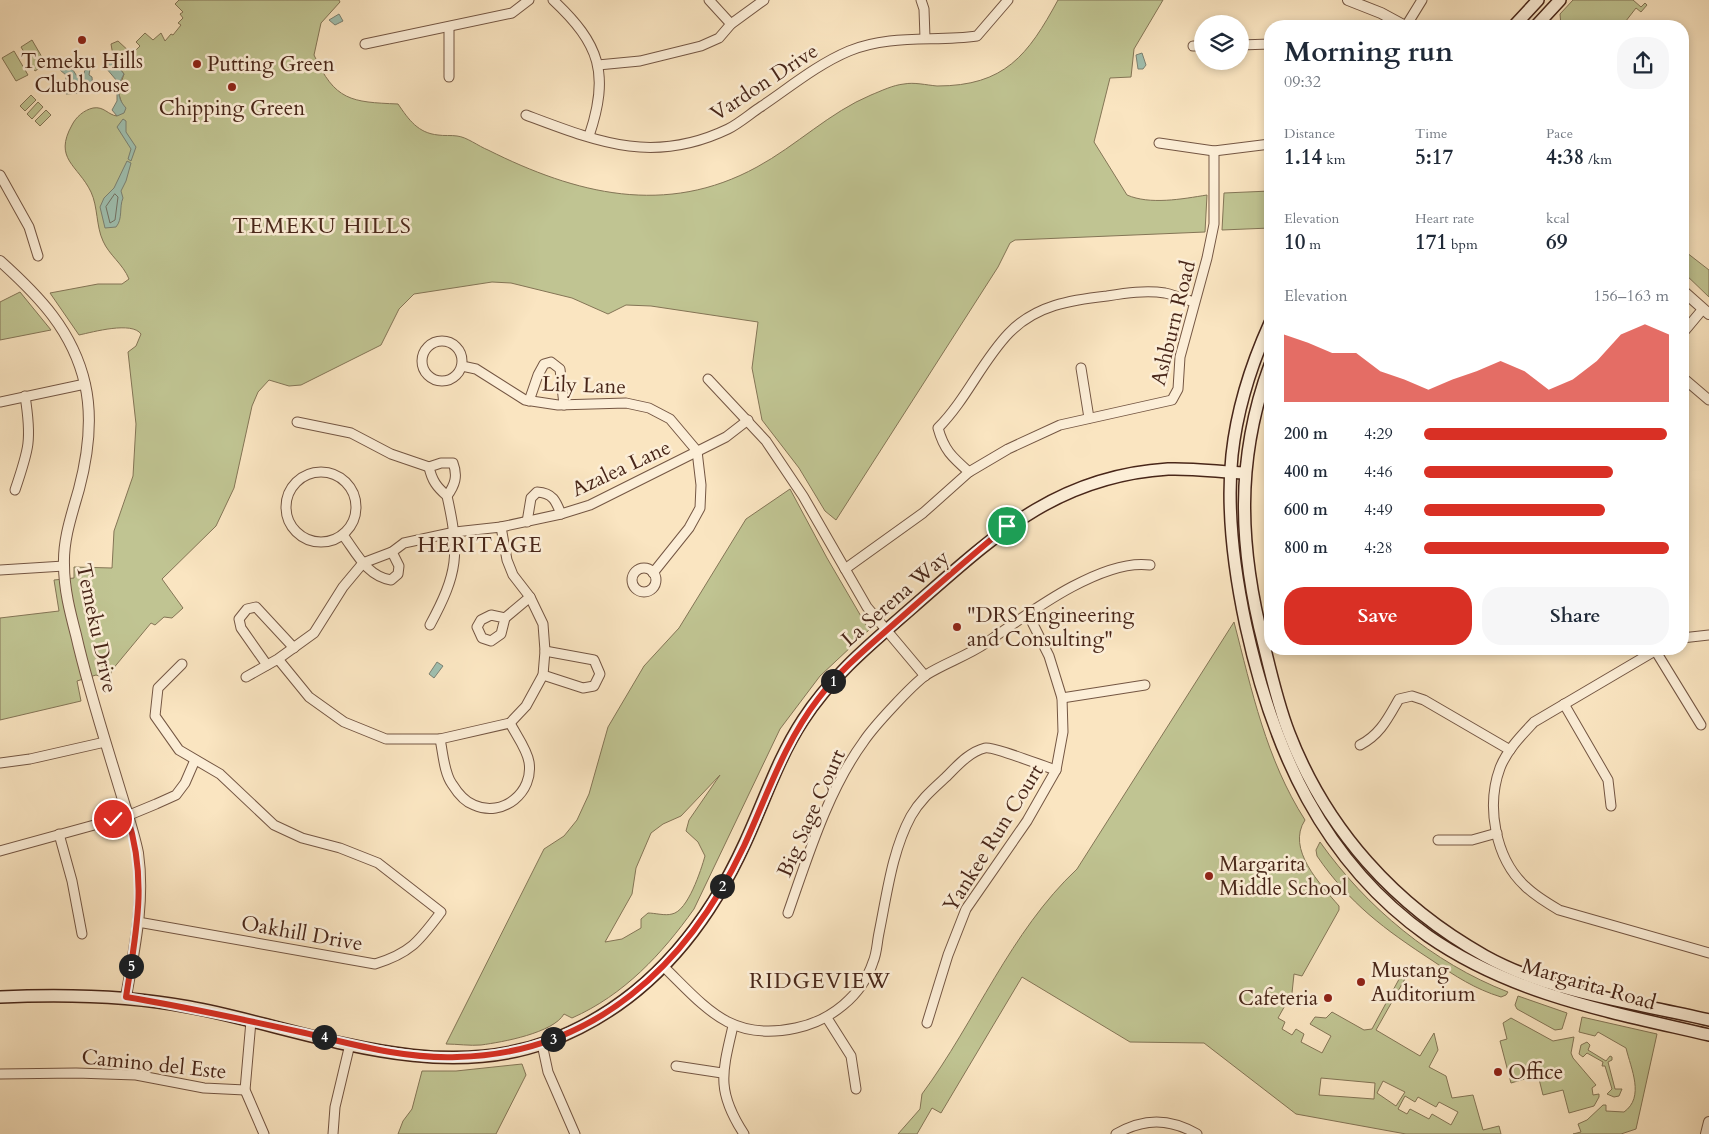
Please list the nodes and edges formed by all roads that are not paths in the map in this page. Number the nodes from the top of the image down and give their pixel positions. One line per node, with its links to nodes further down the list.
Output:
1 (529, 0): 16 (street)
2 (553, 0): 21 (street)
3 (709, 0): 15 (street)
4 (764, 0): 15 (street)
5 (921, 0): 17 (street)
6 (1008, 0): 17 (street, Vardon Drive)
7 (1348, 0): 11 (street)
8 (1422, 0): 12 (street)
9 (1538, 0): 13 (main road)
10 (1560, 0): 14 (main road)
11 (1394, 20)
12 (1410, 20)
13 (1520, 20)
14 (1542, 20)
15 (732, 24): 21 (street)
16 (449, 27): 18 (street); 22 (street)
17 (925, 38): 24 (street, Vardon Drive)
18 (365, 44)
19 (1264, 44): 20 (street)
20 (1249, 45)
21 (598, 65): 24 (street)
22 (449, 77)
23 (526, 115): 24 (street, Vardon Drive)
24 (590, 136)
25 (1159, 143): 27 (street)
26 (1264, 145): 27 (street)
27 (1214, 151): 32 (street, Ashburn Road)
28 (0, 175): 29 (street)
29 (38, 256)
30 (0, 261): 40 (street, Temeku Drive)
31 (1689, 296): 33 (street)
32 (1194, 302): 47 (street, Ashburn Road); 52 (street)
33 (1706, 312): 34 (street)
34 (1689, 328)
35 (1264, 338): 53 (main road, Margarita Road)
36 (462, 366): 36 (street); 44 (street, Lily Lane)
37 (1081, 368): 47 (street)
38 (708, 379): 48 (street)
39 (1689, 383): 43 (street)
40 (85, 384): 42 (street); 65 (street, Temeku Drive)
41 (1264, 387): 54 (main road, Margarita Road)
42 (25, 396): 45 (street); 55 (street)
43 (1709, 400)
44 (529, 401): 46 (street, Lily Lane); 46 (street)
45 (0, 402)
46 (564, 405): 50 (street, Lily Lane)
47 (1089, 418): 52 (street, Ashburn Road)
48 (748, 420): 50 (street, Azalea Lane); 66 (street)
49 (297, 422): 51 (street)
50 (697, 451): 57 (street, Azalea Lane); 68 (street)
51 (429, 467): 56 (street); 56 (street)
52 (969, 472): 66 (street, Ashburn Road)
53 (1231, 472): 54 (main road, La Serena Way); 73 (main road, La Serena Way); 118 (main road, Margarita Road)
54 (1244, 473): 76 (main road, Margarita Road)
55 (15, 490)
56 (447, 496): 60 (street)
57 (561, 514): 58 (street, Azalea Lane); 58 (street)
58 (527, 522): 59 (street, Azalea Lane)
59 (501, 527): 60 (street, Azalea Lane); 69 (street)
60 (455, 532): 62 (street, Azalea Lane); 72 (street)
61 (343, 535): 61 (street); 63 (street)
62 (392, 552): 63 (street, Azalea Lane); 63 (street)
63 (363, 563): 77 (street)
64 (1150, 565): 70 (street, Big Sage Court)
65 (64, 566): 67 (street); 94 (street, Temeku Drive)
66 (845, 569): 73 (street)
67 (0, 570)
68 (653, 573)
69 (530, 597): 71 (street); 78 (street)
70 (1028, 614): 86 (street, Big Sage Court); 89 (street, Yankee Run Court)
71 (504, 618)
72 (430, 625)
73 (887, 630): 86 (street); 110 (main road, La Serena Way)
74 (1709, 634): 75 (street)
75 (1689, 637)
76 (1264, 642)
77 (294, 648): 82 (street); 84 (street)
78 (545, 651): 85 (street); 85 (street)
79 (1267, 655): 114 (main road, Margarita Road)
80 (1647, 655): 90 (street)
81 (1660, 655): 92 (street)
82 (278, 659): 84 (street); 93 (street)
83 (182, 664): 97 (street)
84 (268, 665): 87 (street)
85 (543, 675): 91 (street)
86 (925, 676): 106 (street, Big Sage Court)
87 (246, 677)
88 (1145, 685): 89 (street)
89 (1062, 698): 99 (street, Yankee Run Court)
90 (1564, 704): 96 (street); 100 (street)
91 (510, 723): 93 (street); 93 (street)
92 (1701, 725)
93 (440, 740)
94 (105, 742): 98 (street); 101 (street, Temeku Drive)
95 (1360, 745): 96 (street)
96 (1510, 750): 102 (street)
97 (194, 760): 101 (street); 107 (street, Oakhill Drive)
98 (0, 763)
99 (1056, 770): 113 (street); 116 (street, Yankee Run Court)
100 (1611, 806)
101 (127, 816): 103 (street); 107 (street, Temeku Drive)
102 (1497, 833): 104 (street); 109 (street)
103 (59, 834): 105 (street); 108 (street)
104 (1438, 840)
105 (0, 851)
106 (788, 913)
107 (138, 922): 112 (street, Temeku Drive)
108 (82, 934)
109 (1709, 952)
110 (664, 967): 117 (street); 120 (main road, La Serena Way)
111 (0, 997): 112 (main road, La Serena Way)
112 (126, 997): 115 (main road, La Serena Way)
113 (827, 1018): 117 (street); 124 (street)
114 (1709, 1020)
115 (251, 1021): 119 (main road, La Serena Way); 125 (street)
116 (928, 1022)
117 (733, 1026): 122 (street)
118 (1709, 1036)
119 (350, 1044): 120 (main road, La Serena Way); 128 (street)
120 (542, 1044): 129 (street)
121 (676, 1066): 122 (street)
122 (722, 1073): 130 (street)
123 (0, 1074): 125 (street, Camino del Este)
124 (856, 1089)
125 (245, 1090): 127 (street)
126 (1709, 1122): 133 (street)
127 (264, 1134)
128 (333, 1134)
129 (575, 1134)
130 (744, 1134)
131 (1116, 1134): 132 (street)
132 (1197, 1134)
133 (1706, 1134)

